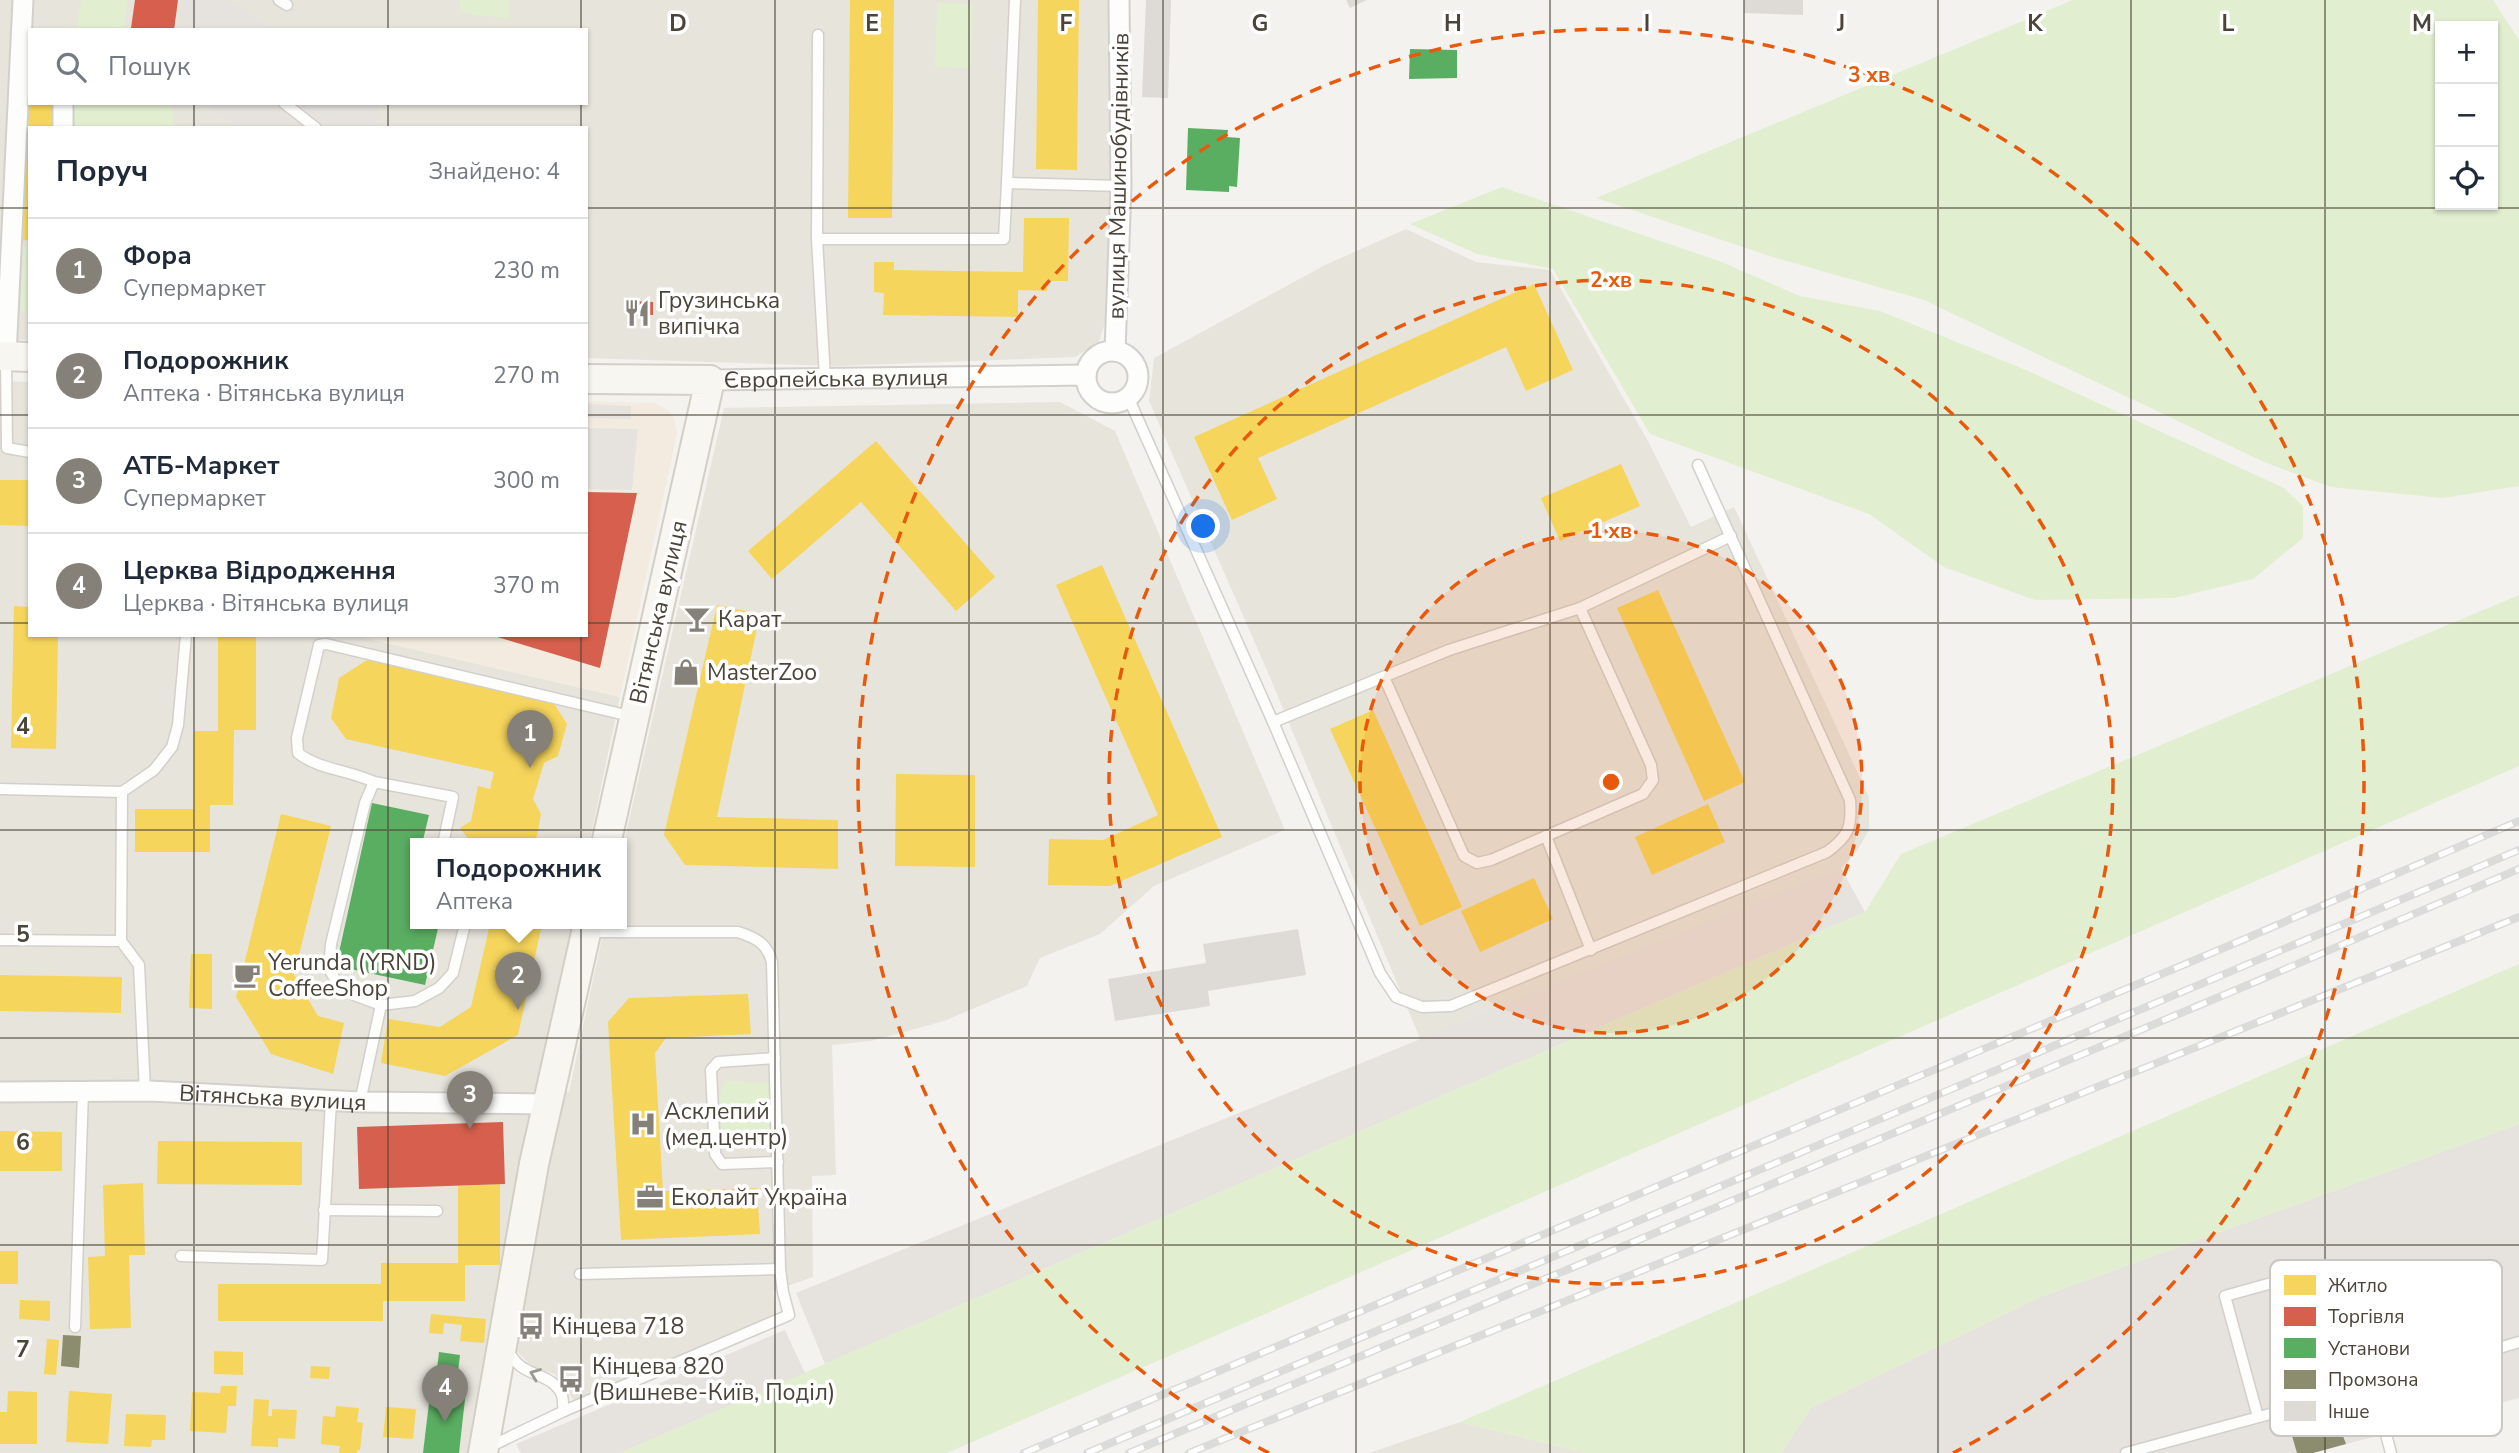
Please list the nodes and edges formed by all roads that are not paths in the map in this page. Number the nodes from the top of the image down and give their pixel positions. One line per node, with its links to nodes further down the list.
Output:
1 (23, 0): 5 (street)
2 (1015, 0): 10 (lane)
3 (1119, 0): 11 (street, вулиця Машинобудівників)
4 (818, 35): 12 (lane)
5 (25, 60): 14 (street)
6 (63, 105): 8 (street)
7 (287, 105): 9 (lane)
8 (63, 126)
9 (313, 126)
10 (1007, 183): 11 (lane); 12 (lane)
11 (1121, 186): 13 (street, вулиця Машинобудівників)
12 (817, 239): 16 (lane)
13 (1115, 351): 15 (street); 19 (street)
14 (12, 357): 20 (lane)
15 (1086, 376): 16 (street, Європейська вулиця); 19 (street)
16 (825, 378): 18 (street, Європейська вулиця)
17 (588, 379): 18 (street, Європейська вулиця)
18 (710, 380): 27 (street, Вітянська вулиця)
19 (1128, 397): 28 (lane)
20 (3, 447): 21 (lane)
21 (28, 452)
22 (1698, 465): 23 (lane)
23 (1731, 536): 24 (lane); 40 (lane)
24 (1580, 608): 26 (lane); 32 (lane)
25 (186, 637): 31 (lane)
26 (1384, 677): 28 (lane); 32 (lane)
27 (634, 717): 29 (lane); 34 (street, Вітянська вулиця)
28 (1273, 722): 40 (lane)
29 (374, 782): 33 (lane); 41 (lane)
30 (0, 789): 31 (lane)
31 (122, 792): 39 (lane)
32 (1546, 836): 40 (lane)
33 (444, 838)
34 (607, 838)
35 (464, 929): 41 (lane)
36 (588, 929): 48 (street)
37 (626, 929): 42 (lane)
38 (0, 940): 39 (lane)
39 (121, 941): 44 (lane)
40 (1591, 950)
41 (382, 1005): 47 (lane)
42 (775, 1058): 49 (lane); 49 (lane)
43 (83, 1091): 44 (street, Вітянська вулиця); 45 (street, Вітянська вулиця); 56 (lane)
44 (145, 1091): 46 (street, Вітянська вулиця)
45 (0, 1092)
46 (331, 1101): 47 (street, Вітянська вулиця); 50 (lane)
47 (360, 1102): 48 (street, Вітянська вулиця)
48 (546, 1104): 57 (street)
49 (778, 1163): 53 (lane)
50 (324, 1210): 51 (lane); 52 (lane)
51 (437, 1211)
52 (181, 1256)
53 (780, 1269): 54 (lane); 60 (lane)
54 (580, 1274)
55 (2270, 1284): 62 (lane)
56 (75, 1327)
57 (504, 1336): 60 (lane, one-way to 57); 64 (street)
58 (2519, 1342): 59 (lane)
59 (2502, 1347)
60 (564, 1411): 64 (lane)
61 (2270, 1414): 62 (lane)
62 (2258, 1417): 65 (lane)
63 (2386, 1436): 66 (lane)
64 (484, 1451)
65 (2126, 1453)
66 (2391, 1453)

